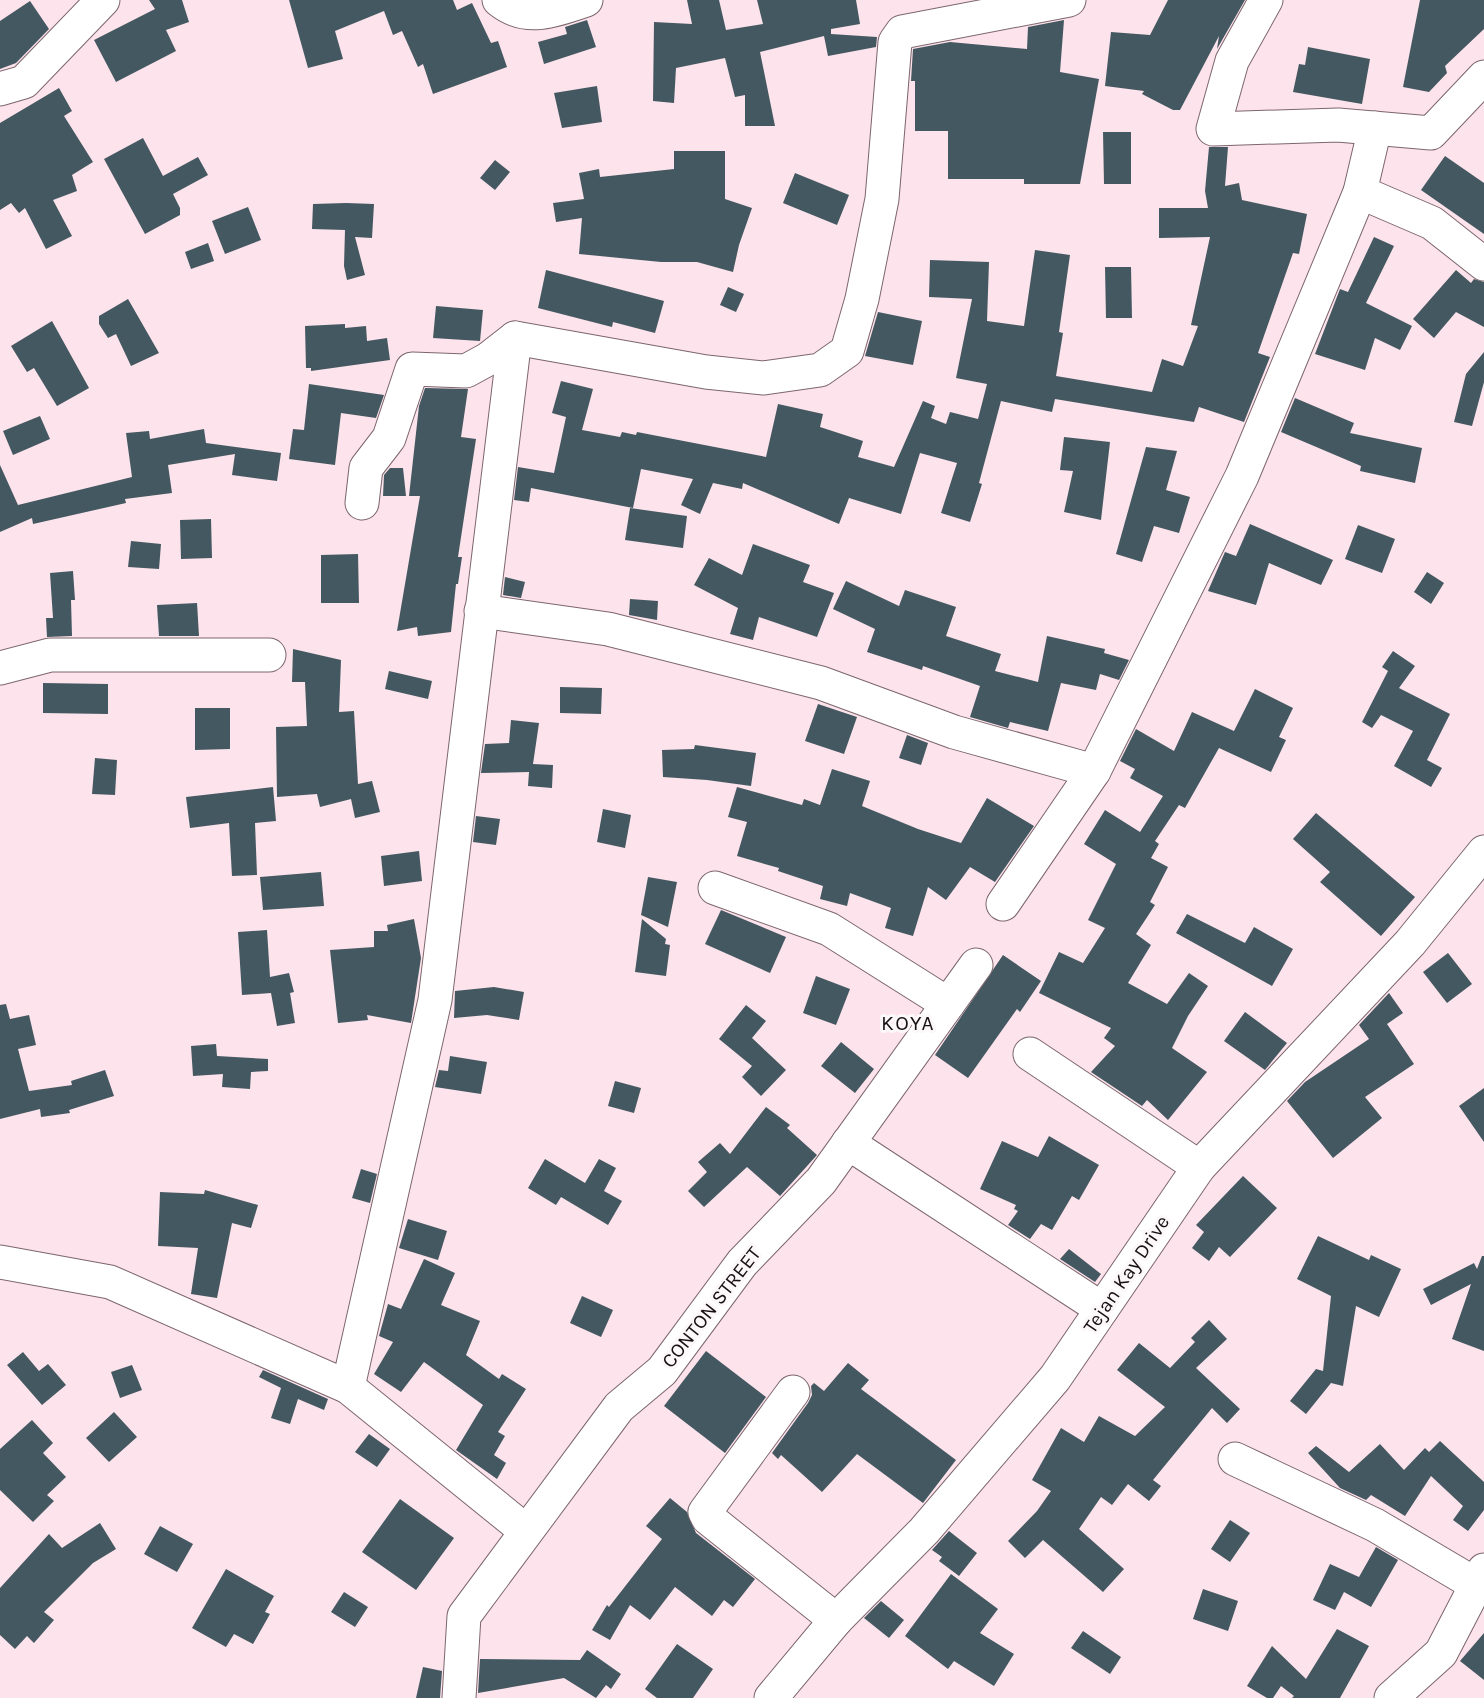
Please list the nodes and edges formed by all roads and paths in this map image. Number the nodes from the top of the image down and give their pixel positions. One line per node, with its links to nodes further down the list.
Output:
1 (103, 0): 7 (street)
2 (499, 0): 3 (street)
3 (586, 0)
4 (1069, 0): 11 (street)
5 (1266, 0): 8 (street)
6 (1484, 77): 8 (street)
7 (0, 89)
8 (1375, 128): 9 (street)
9 (1360, 192): 10 (street); 16 (street)
10 (1484, 264)
11 (515, 338): 12 (street); 13 (street)
12 (362, 504)
13 (481, 610): 16 (street); 27 (street)
14 (269, 655): 15 (street)
15 (0, 668)
16 (1094, 771): 19 (street)
17 (1484, 852): 24 (street, Tejan Kay Drive)
18 (715, 888): 21 (street)
19 (1002, 904)
20 (976, 965): 21 (street, CONTON STREET)
21 (948, 1004): 23 (street, CONTON STREET)
22 (1029, 1054): 24 (street)
23 (848, 1143): 26 (street); 30 (street, CONTON STREET)
24 (1199, 1167): 26 (street, Tejan Kay Drive)
25 (0, 1262): 27 (street)
26 (1102, 1309): 32 (street, Tejan Kay Drive)
27 (348, 1388): 30 (street)
28 (793, 1392): 32 (street)
29 (1234, 1459): 31 (street)
30 (526, 1530): 33 (street, CONTON STREET)
31 (1480, 1577): 35 (street)
32 (836, 1620): 34 (street, Tejan Kay Drive)
33 (459, 1698)
34 (772, 1698)
35 (1391, 1698)

